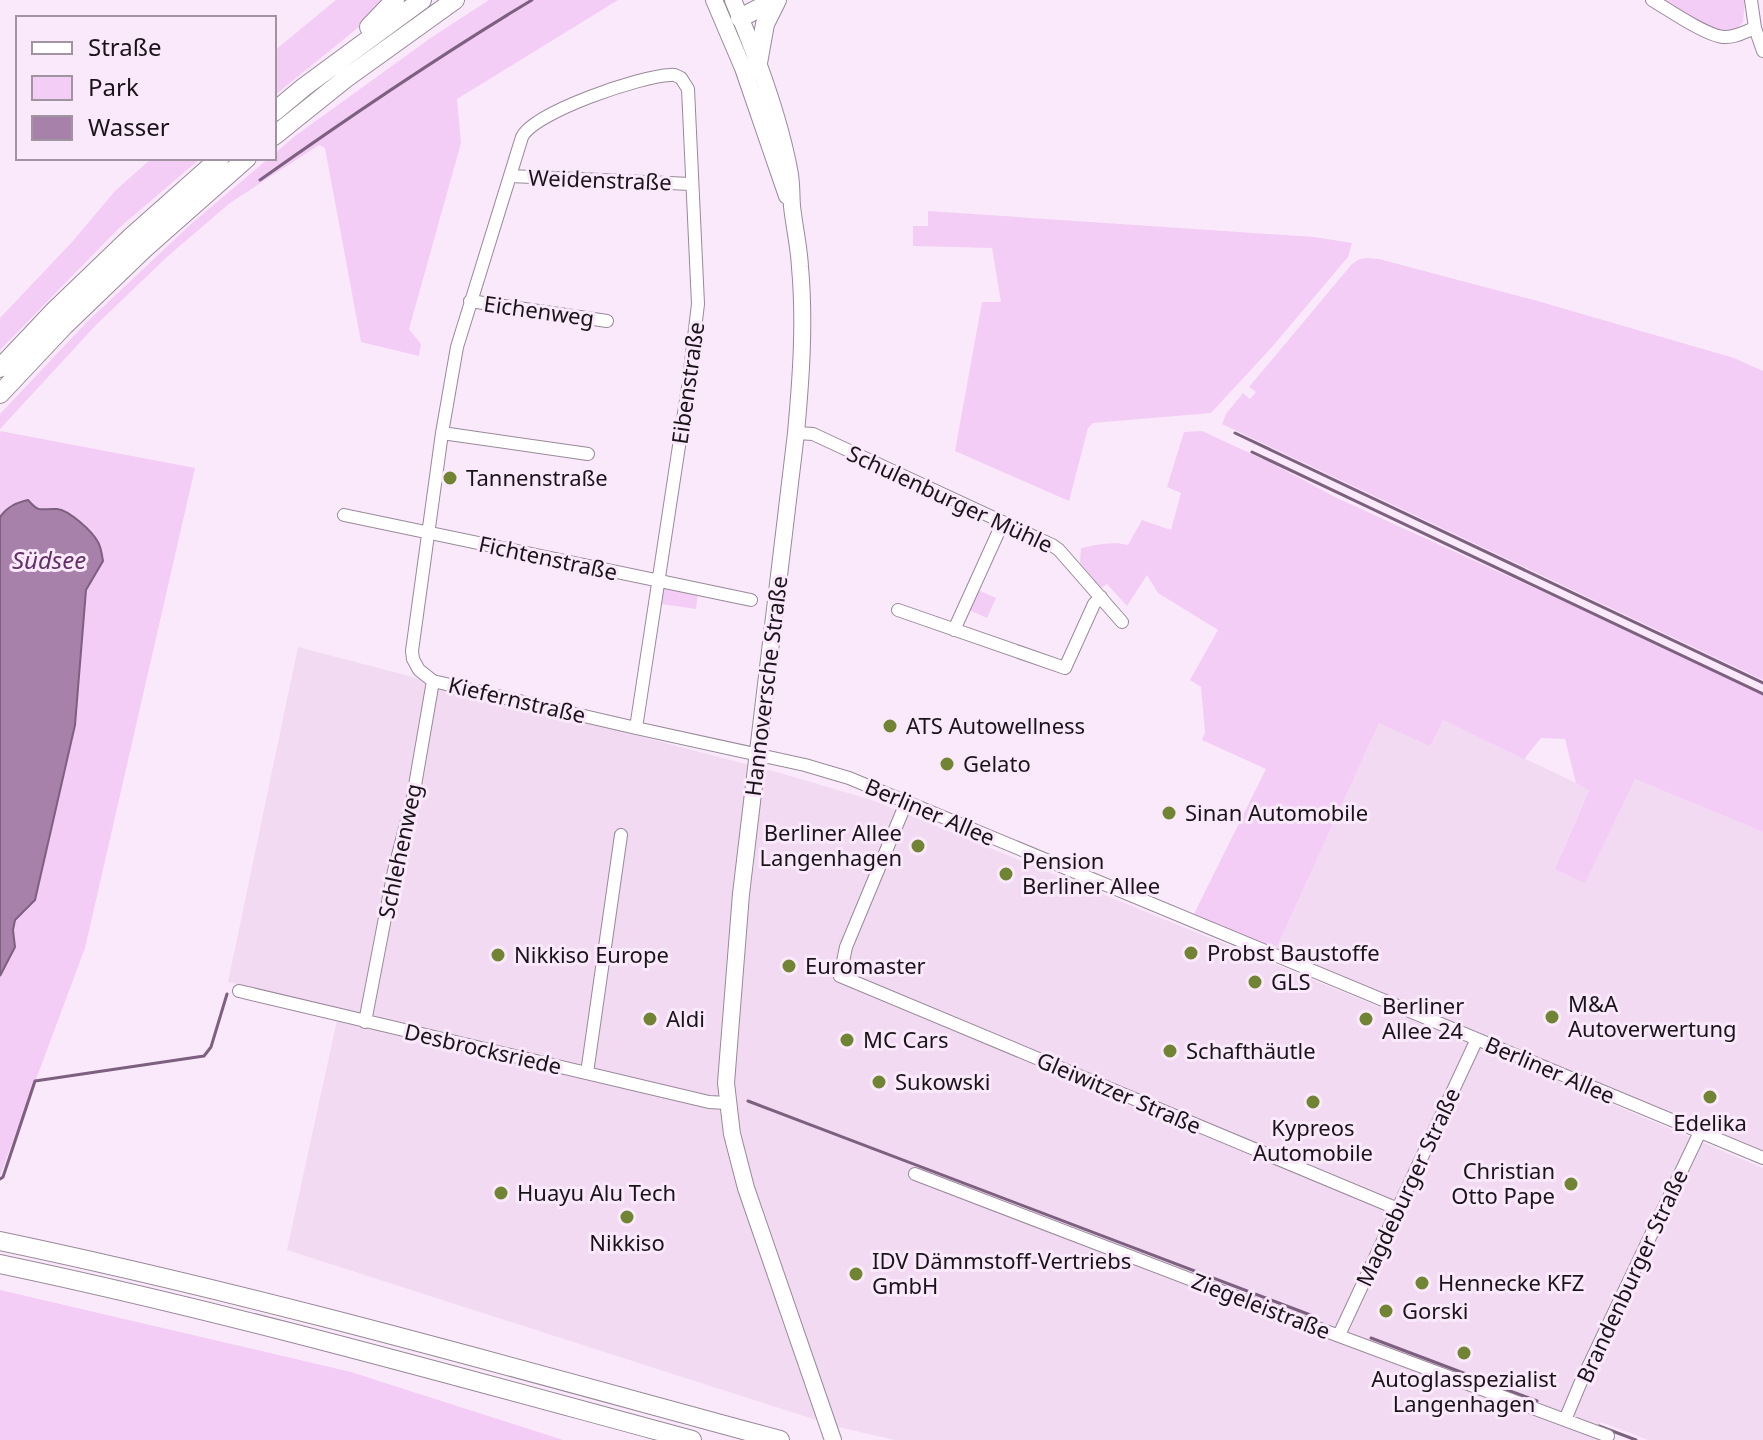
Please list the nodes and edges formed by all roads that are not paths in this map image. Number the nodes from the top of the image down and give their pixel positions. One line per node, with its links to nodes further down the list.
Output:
1 (395, 0): 12 (highway)
2 (422, 0): 12 (highway)
3 (455, 0): 14 (highway)
4 (714, 0): 8 (main road, Hannoversche Straße)
5 (776, 0): 8 (highway); 11 (highway)
6 (1652, 0): 9 (street)
7 (1751, 0): 9 (street)
8 (733, 10): 11 (main road, Hannoversche Straße); 19 (main road, Hannoversche Straße)
9 (1755, 28): 10 (street)
10 (1763, 51)
11 (758, 63): 19 (main road, Hannoversche Straße)
12 (304, 87): 13 (highway)
13 (276, 110)
14 (276, 134)
15 (218, 160): 22 (highway)
16 (245, 160): 23 (highway)
17 (510, 176): 18 (street, Weidenstraße); 18 (street, Eibenstraße); 20 (street)
18 (691, 184): 30 (street, Eibenstraße)
19 (791, 205): 25 (main road, Hannoversche Straße)
20 (470, 301): 21 (street, Eichenweg); 24 (street)
21 (607, 321)
22 (0, 368)
23 (0, 394)
24 (442, 433): 26 (street); 29 (street)
25 (796, 433): 28 (street, Schulenburger Mühle); 38 (main road, Hannoversche Straße)
26 (588, 454)
27 (344, 515): 29 (street, Fichtenstraße)
28 (1003, 522): 31 (street, Schulenburger Mühle); 35 (street)
29 (427, 532): 30 (street, Fichtenstraße); 36 (street, Kiefernstraße)
30 (659, 581): 32 (street, Fichtenstraße); 37 (street, Eibenstraße)
31 (1101, 597): 34 (street, Schulenburger Mühle); 35 (street)
32 (751, 600)
33 (898, 610): 35 (street)
34 (1122, 622)
35 (954, 630)
36 (433, 681): 37 (street, Kiefernstraße); 42 (street, Schlehenweg)
37 (636, 728): 38 (street, Kiefernstraße)
38 (757, 755): 39 (street, Berliner Allee); 45 (main road, Hannoversche Straße)
39 (906, 803): 43 (street, Berliner Allee); 49 (street, Gleiwitzer Straße)
40 (621, 835): 44 (street)
41 (239, 991): 42 (street, Desbrocksriede)
42 (365, 1022): 44 (street, Desbrocksriede)
43 (1477, 1039): 46 (street, Berliner Allee); 49 (street, Magdeburger Straße)
44 (587, 1073): 45 (street, Desbrocksriede)
45 (727, 1103): 57 (main road, Hannoversche Straße)
46 (1700, 1132): 47 (street, Berliner Allee); 53 (street, Brandenburger Straße)
47 (1763, 1158)
48 (915, 1174): 52 (street, Ziegeleistraße)
49 (1398, 1209): 52 (street, Magdeburger Straße)
50 (0, 1241): 56 (highway)
51 (0, 1264): 55 (highway)
52 (1339, 1335): 53 (street, Ziegeleistraße)
53 (1565, 1420): 54 (street, Ziegeleistraße)
54 (1608, 1436)
55 (692, 1440)
56 (780, 1440)
57 (833, 1440)

